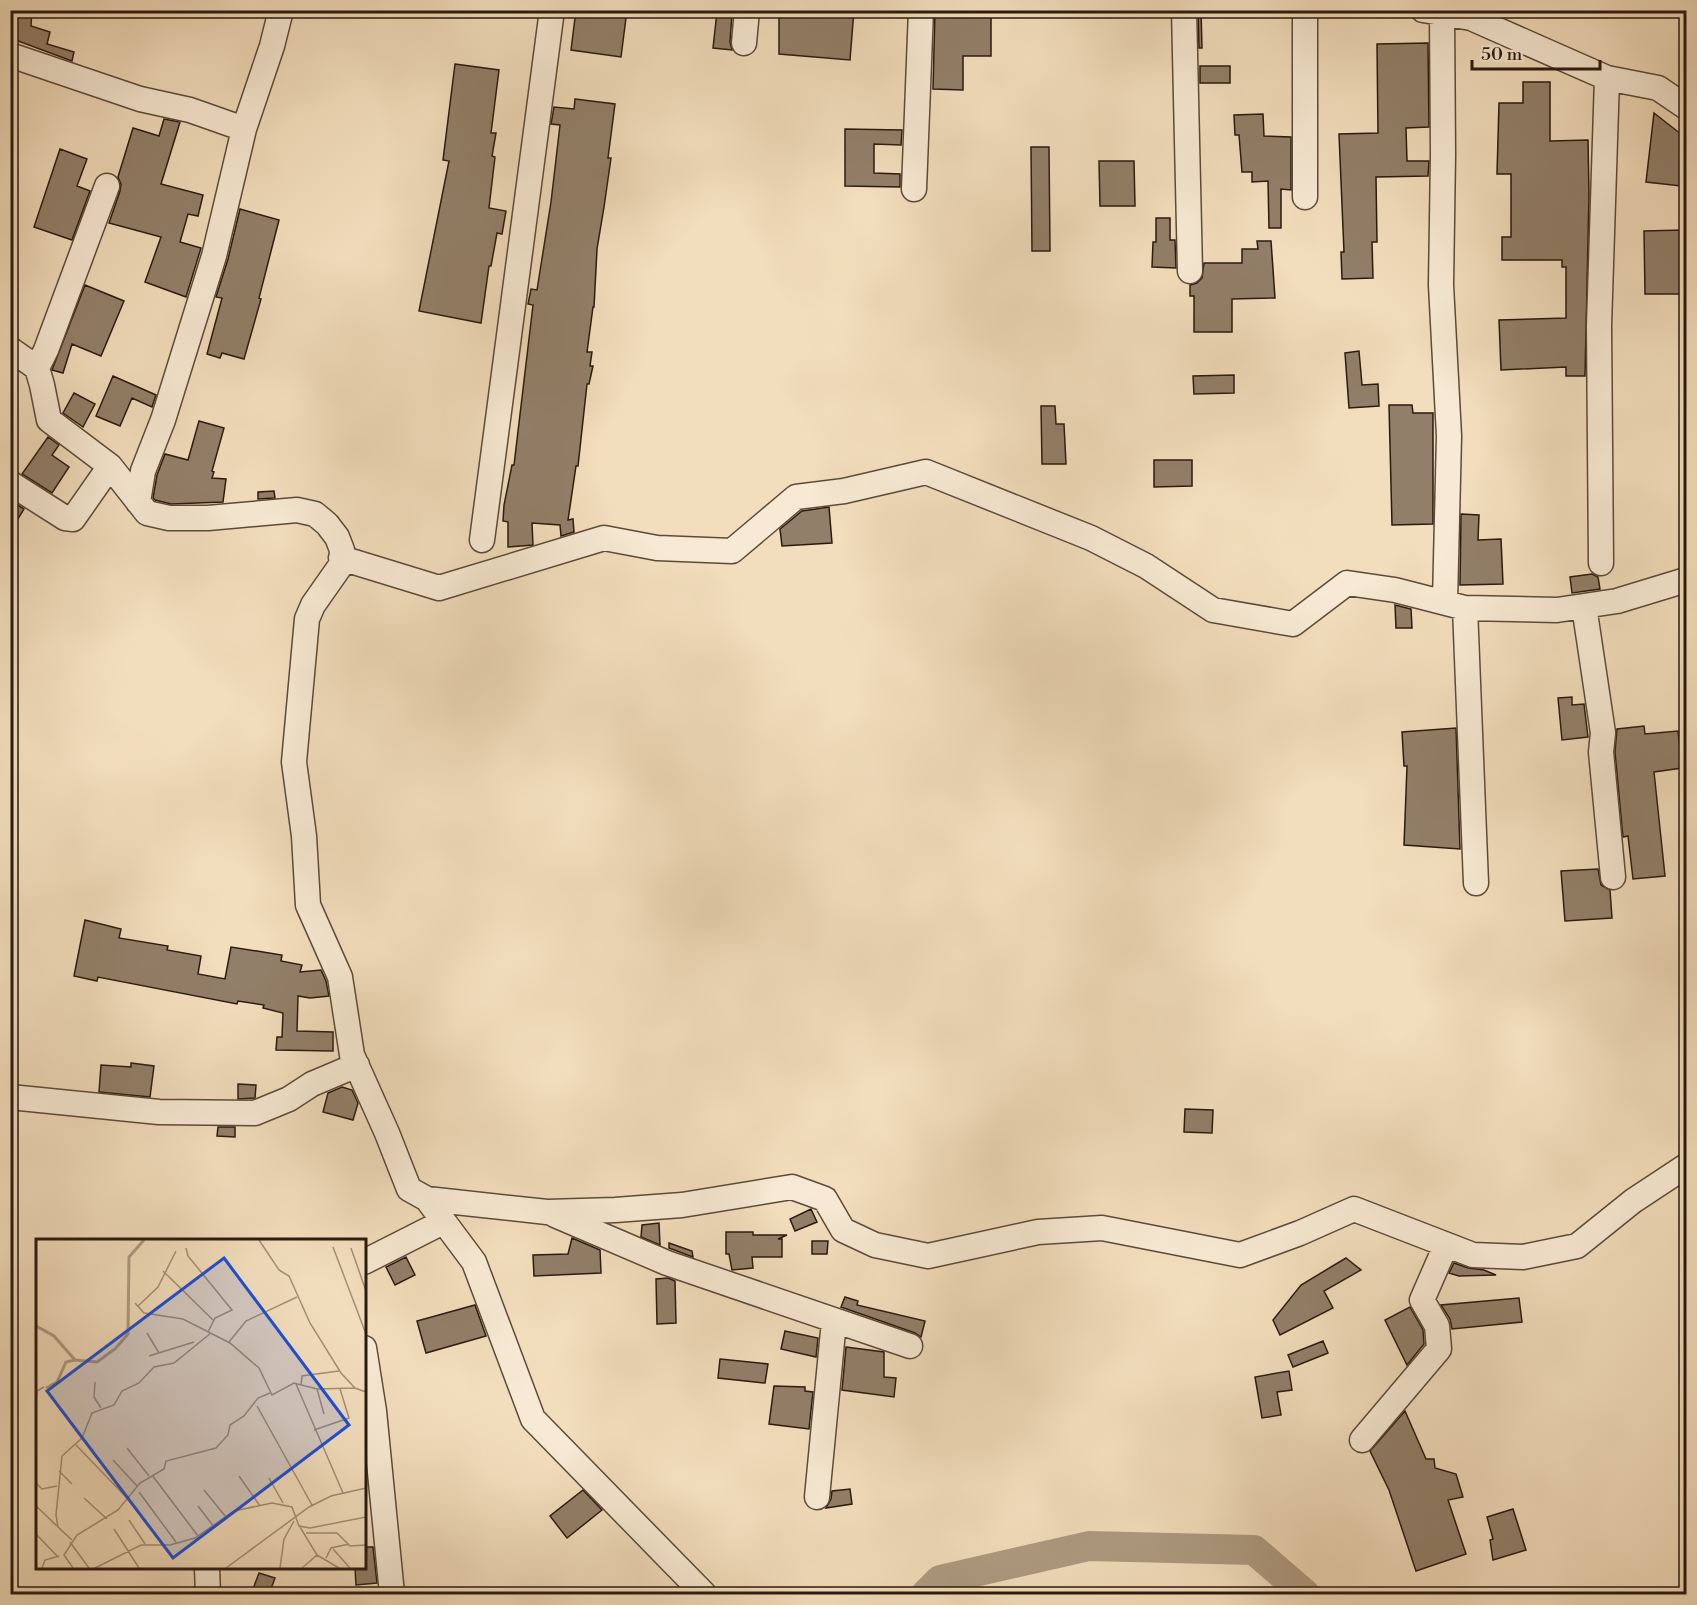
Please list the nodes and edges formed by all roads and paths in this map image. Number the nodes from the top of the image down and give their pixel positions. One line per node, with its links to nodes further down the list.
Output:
1 (281, 10): 12 (street)
2 (552, 10): 22 (street)
3 (747, 10): 8 (street)
4 (921, 10): 14 (street)
5 (1184, 10): 16 (street)
6 (1305, 10): 15 (street)
7 (1433, 12): 10 (street); 26 (street)
8 (744, 43)
9 (10, 55): 12 (street)
10 (1607, 78): 11 (street); 24 (street)
11 (1686, 107)
12 (244, 129): 21 (street)
13 (107, 186): 18 (street)
14 (914, 189)
15 (1305, 197)
16 (1190, 271)
17 (10, 349): 18 (street)
18 (37, 368): 19 (street)
19 (110, 466): 20 (street); 21 (street)
20 (10, 483)
21 (138, 502): 23 (street)
22 (482, 540)
23 (341, 558): 26 (street); 30 (street)
24 (1601, 563)
25 (1686, 580): 27 (street)
26 (1455, 605): 27 (street); 29 (street)
27 (1584, 606): 28 (street)
28 (1613, 877)
29 (1476, 883)
30 (357, 1065): 31 (street); 33 (street)
31 (10, 1097)
32 (1686, 1166): 36 (street)
33 (427, 1199): 34 (street); 35 (street)
34 (547, 1212): 36 (street); 38 (street)
35 (443, 1222): 37 (street); 46 (street)
36 (1446, 1245): 41 (street)
37 (366, 1261)
38 (834, 1321): 39 (street); 42 (street)
39 (910, 1346)
40 (366, 1361): 45 (street)
41 (1362, 1440)
42 (817, 1497)
43 (207, 1569): 44 (street)
44 (208, 1594)
45 (392, 1594)
46 (704, 1594)

